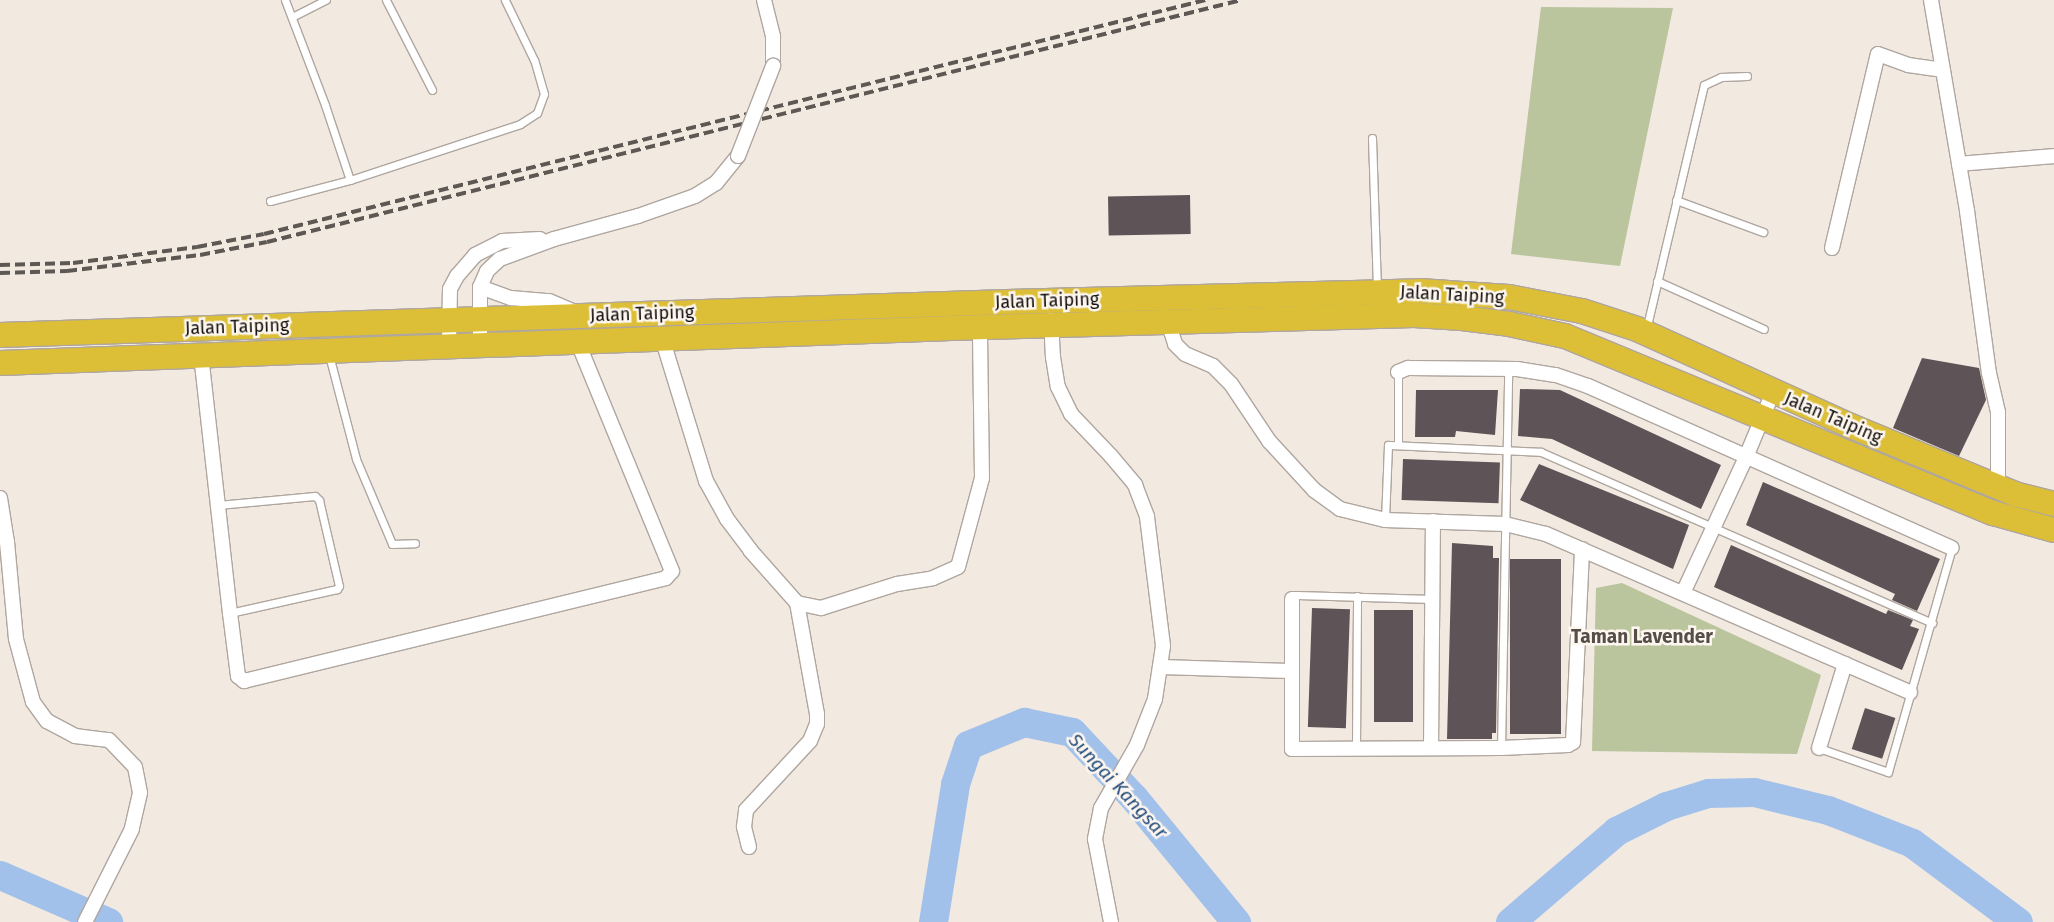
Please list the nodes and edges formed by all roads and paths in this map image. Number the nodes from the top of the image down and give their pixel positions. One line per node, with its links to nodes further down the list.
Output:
1 (285, 0): 7 (lane)
2 (326, 0): 7 (lane)
3 (386, 0): 10 (lane)
4 (505, 0): 14 (lane)
5 (764, 0): 18 (street, bridge)
6 (1931, 0): 8 (street)
7 (292, 17): 14 (lane)
8 (1942, 70): 13 (street); 19 (street)
9 (1747, 76): 15 (lane)
10 (432, 90)
11 (1372, 138): 23 (lane)
12 (2054, 156): 13 (street)
13 (1959, 164): 47 (street)
14 (350, 180): 16 (lane)
15 (1676, 200): 17 (lane); 20 (lane)
16 (270, 201)
17 (1763, 232)
18 (554, 239): 21 (street); 26 (street)
19 (1832, 248)
20 (1657, 281): 30 (lane); 31 (lane)
21 (480, 287): 24 (street); 25 (street)
22 (1050, 300): 23 (highway, Jalan Taiping); 24 (highway, Jalan Taiping); 28 (street)
23 (1377, 304): 27 (highway, Jalan Taiping); 31 (highway, Jalan Taiping); 43 (highway, Jalan Taiping)
24 (583, 316): 25 (highway, Jalan Taiping)
25 (481, 319): 26 (highway, Jalan Taiping); 35 (street)
26 (449, 320): 32 (highway, Jalan Taiping); 36 (street)
27 (1168, 322): 28 (highway, Jalan Taiping); 51 (street)
28 (1051, 325): 29 (highway, Jalan Taiping); 67 (street)
29 (980, 327): 33 (highway, Jalan Taiping); 63 (street)
30 (1764, 329)
31 (1645, 333): 42 (highway, Jalan Taiping)
32 (0, 335)
33 (662, 338): 34 (highway, Jalan Taiping); 63 (street)
34 (577, 340): 35 (highway, Jalan Taiping); 64 (street)
35 (480, 344): 36 (highway, Jalan Taiping)
36 (449, 345): 37 (highway, Jalan Taiping)
37 (327, 350): 38 (highway, Jalan Taiping); 56 (lane)
38 (201, 354): 39 (highway, Jalan Taiping); 50 (street)
39 (0, 363)
40 (1508, 369): 41 (street); 45 (lane); 46 (street)
41 (1398, 372): 44 (lane)
42 (1773, 392): 43 (street); 47 (highway, Jalan Taiping)
43 (1762, 417): 46 (street); 55 (highway, Jalan Taiping)
44 (1398, 445): 45 (lane); 51 (lane)
45 (1507, 450): 53 (lane); 54 (lane)
46 (1746, 457): 54 (street); 57 (street)
47 (1998, 488): 49 (highway, Jalan Taiping)
48 (0, 498): 75 (street)
49 (2054, 504)
50 (218, 505): 64 (street); 64 (lane)
51 (1385, 520): 52 (street)
52 (1433, 522): 53 (street); 62 (street)
53 (1505, 524): 58 (street); 72 (lane)
54 (1713, 527): 59 (street); 65 (lane)
55 (2054, 530)
56 (415, 544)
57 (1952, 548): 65 (lane)
58 (1582, 549): 59 (street); 72 (street)
59 (1683, 593): 66 (street)
60 (1358, 596): 61 (lane); 62 (lane); 70 (lane)
61 (1292, 599): 68 (street)
62 (1432, 599): 71 (street)
63 (797, 603): 74 (street)
64 (230, 614)
65 (1932, 623): 69 (lane)
66 (1845, 664): 69 (street); 73 (street)
67 (1160, 666): 68 (street); 76 (street)
68 (1290, 671): 70 (street)
69 (1910, 692): 73 (lane)
70 (1356, 747): 71 (street)
71 (1431, 747): 72 (street)
72 (1501, 748)
73 (1819, 748)
74 (749, 847)
75 (85, 922)
76 (1111, 922)

